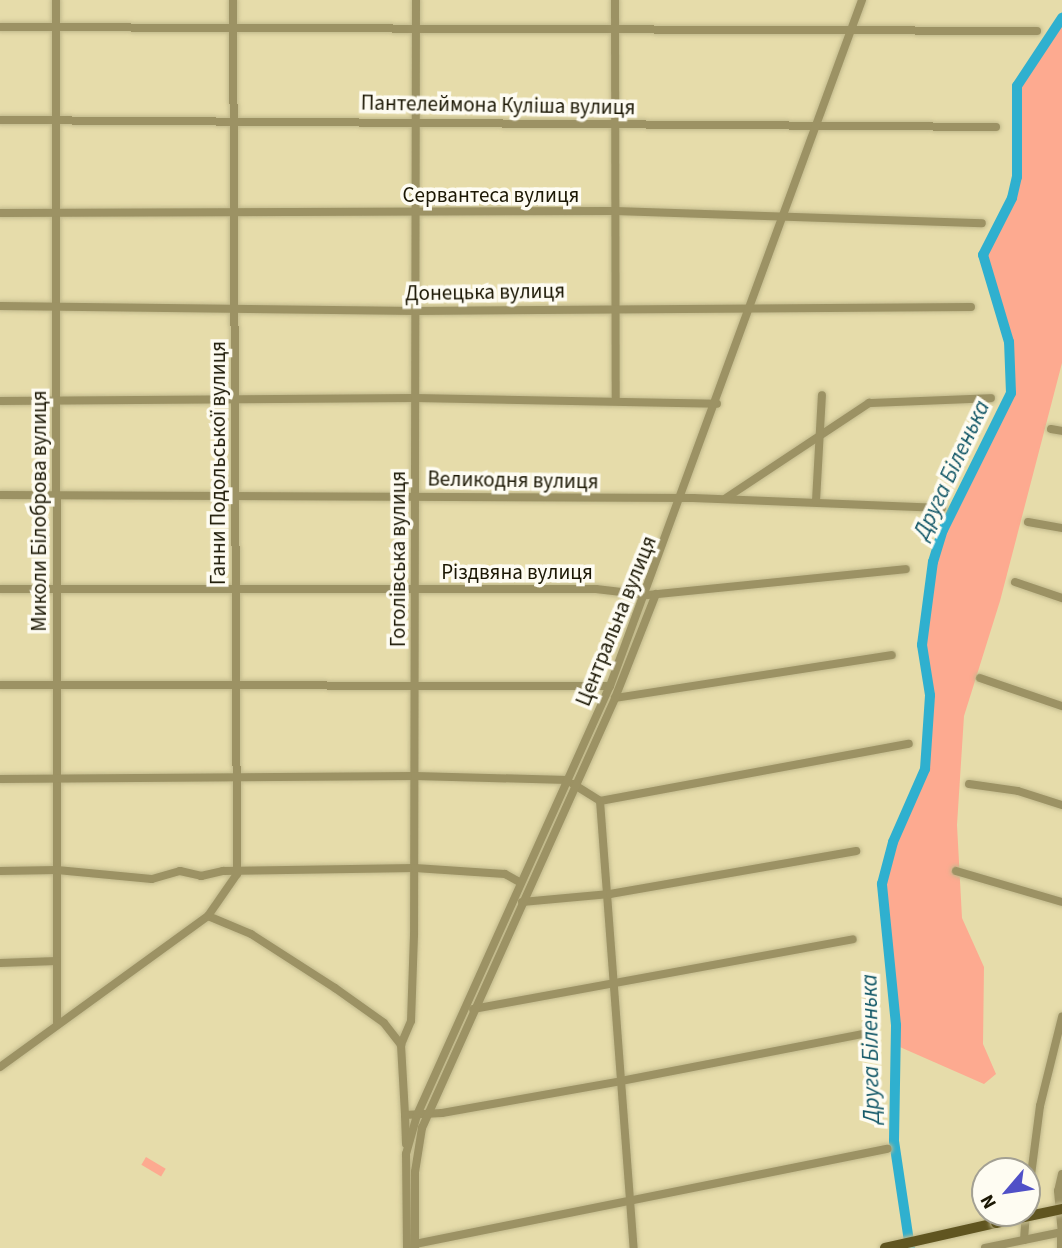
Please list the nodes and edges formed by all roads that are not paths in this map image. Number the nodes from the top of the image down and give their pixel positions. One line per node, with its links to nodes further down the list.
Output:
1 (56, 0): 6 (street, Миколи Білоброва вулиця)
2 (233, 0): 9 (street, Ганни Подольської вулиця)
3 (416, 0): 10 (street, Гоголівська вулиця)
4 (615, 0): 8 (street)
5 (862, 0): 12 (street, Центральна вулиця)
6 (56, 26): 7 (street); 9 (street); 13 (street, Миколи Білоброва вулиця)
7 (0, 27)
8 (615, 28): 10 (street); 12 (street); 17 (street)
9 (233, 29): 10 (street); 15 (street, Ганни Подольської вулиця)
10 (416, 29): 16 (street, Гоголівська вулиця)
11 (1037, 31): 12 (street)
12 (850, 32): 18 (street, Центральна вулиця)
13 (57, 119): 14 (street, Пантелеймона Куліша вулиця); 15 (street, Пантелеймона Куліша вулиця); 22 (street, Миколи Білоброва вулиця)
14 (0, 120)
15 (234, 121): 16 (street, Пантелеймона Куліша вулиця); 23 (street, Ганни Подольської вулиця)
16 (416, 122): 17 (street, Пантелеймона Куліша вулиця); 24 (street, Гоголівська вулиця)
17 (616, 125): 18 (street, Пантелеймона Куліша вулиця); 20 (street)
18 (816, 126): 19 (street, Пантелеймона Куліша вулиця); 25 (street, Центральна вулиця)
19 (996, 127)
20 (615, 211): 24 (street, Сервантеса вулиця); 25 (street, Сервантеса вулиця); 30 (street)
21 (0, 213): 22 (street, Сервантеса вулиця)
22 (57, 213): 23 (street, Сервантеса вулиця); 28 (street, Миколи Білоброва вулиця)
23 (234, 213): 24 (street, Сервантеса вулиця); 31 (street, Ганни Подольської вулиця)
24 (416, 213): 33 (street, Гоголівська вулиця)
25 (783, 216): 26 (street, Сервантеса вулиця); 32 (street, Центральна вулиця)
26 (982, 223)
27 (0, 306): 28 (street, Донецька вулиця)
28 (57, 307): 31 (street, Донецька вулиця); 40 (street, Миколи Білоброва вулиця)
29 (971, 307): 32 (street, Донецька вулиця)
30 (616, 308): 32 (street, Донецька вулиця); 33 (street, Донецька вулиця); 38 (street)
31 (234, 309): 33 (street, Донецька вулиця); 37 (street, Ганни Подольської вулиця)
32 (751, 310): 41 (street, Центральна вулиця)
33 (416, 311): 35 (street, Гоголівська вулиця)
34 (822, 395): 44 (street)
35 (415, 398): 37 (street); 38 (street); 48 (street, Гоголівська вулиця)
36 (992, 398): 44 (street)
37 (235, 399): 40 (street); 47 (street, Ганни Подольської вулиця)
38 (616, 399): 41 (street)
39 (0, 401): 40 (street)
40 (57, 401): 46 (street, Миколи Білоброва вулиця)
41 (718, 404): 50 (street, Центральна вулиця)
42 (1051, 429): 43 (street)
43 (1062, 431)
44 (817, 438): 49 (street); 51 (street)
45 (0, 495): 46 (street, Великодня вулиця)
46 (57, 495): 47 (street, Великодня вулиця); 58 (street, Миколи Білоброва вулиця)
47 (235, 496): 48 (street, Великодня вулиця); 59 (street, Ганни Подольської вулиця)
48 (415, 496): 50 (street, Великодня вулиця); 60 (street, Гоголівська вулиця)
49 (725, 498): 50 (street, Великодня вулиця); 51 (street, Великодня вулиця)
50 (682, 499): 62 (street, Центральна вулиця)
51 (816, 500): 52 (street, Великодня вулиця)
52 (942, 508)
53 (1028, 522): 54 (street)
54 (1062, 528)
55 (906, 569): 61 (street, Різдвяна вулиця)
56 (1015, 582): 63 (street)
57 (0, 589): 58 (street, Різдвяна вулиця)
58 (57, 589): 59 (street, Різдвяна вулиця); 68 (street, Миколи Білоброва вулиця)
59 (236, 589): 60 (street, Різдвяна вулиця); 66 (street, Ганни Подольської вулиця)
60 (415, 589): 62 (street, Різдвяна вулиця); 69 (street, Гоголівська вулиця)
61 (656, 594): 62 (street, Різдвяна вулиця); 71 (street, Центральна вулиця)
62 (647, 596): 70 (street, Центральна вулиця)
63 (1062, 598)
64 (892, 655): 71 (street)
65 (980, 678): 72 (street)
66 (236, 684): 68 (street); 69 (street); 76 (street, Ганни Подольської вулиця)
67 (0, 685): 68 (street)
68 (57, 685): 75 (street, Миколи Білоброва вулиця)
69 (415, 687): 70 (street); 74 (street, Гоголівська вулиця)
70 (610, 687): 78 (street, Центральна вулиця)
71 (615, 698): 80 (street, Центральна вулиця)
72 (1062, 706)
73 (909, 744): 81 (street)
74 (415, 776): 76 (street); 78 (street); 84 (street, Гоголівська вулиця)
75 (57, 778): 76 (street); 77 (street); 85 (street, Миколи Білоброва вулиця)
76 (236, 778): 88 (street, Ганни Подольської вулиця)
77 (0, 779)
78 (568, 780): 80 (street); 89 (street, Центральна вулиця)
79 (969, 784): 82 (street)
80 (575, 786): 81 (street); 91 (street, Центральна вулиця)
81 (600, 801): 90 (street)
82 (1062, 805)
83 (856, 851): 90 (street)
84 (415, 868): 88 (street); 89 (street); 102 (street, Гоголівська вулиця)
85 (57, 870): 86 (street); 88 (street); 95 (street, Миколи Білоброва вулиця)
86 (0, 871)
87 (956, 871): 92 (street)
88 (237, 874): 93 (street)
89 (521, 883): 107 (street, Центральна вулиця)
90 (610, 894): 91 (street); 97 (street)
91 (522, 902): 98 (street, Центральна вулиця)
92 (1062, 902)
93 (208, 916): 100 (street); 102 (street)
94 (853, 939): 97 (street)
95 (57, 961): 96 (street); 100 (street, Миколи Білоброва вулиця)
96 (0, 962)
97 (615, 984): 98 (street); 104 (street)
98 (473, 1009): 105 (street, Центральна вулиця)
99 (1062, 1017): 110 (street)
100 (57, 1022): 103 (street)
101 (868, 1033): 104 (street)
102 (401, 1045): 106 (street, Гоголівська вулиця)
103 (0, 1067)
104 (621, 1081): 105 (street); 112 (street)
105 (430, 1112): 107 (street); 117 (street, Центральна вулиця)
106 (405, 1115): 107 (street); 109 (street, Гоголівська вулиця)
107 (416, 1115): 109 (street, Центральна вулиця)
108 (888, 1149): 112 (street)
109 (407, 1154): 117 (street, Центральна вулиця)
110 (1033, 1157)
111 (1062, 1174): 115 (street)
112 (631, 1199): 117 (street); 118 (street)
113 (1062, 1209): 119 (main road, bridge)
114 (1025, 1227): 116 (street)
115 (1062, 1233): 116 (street); 121 (street)
116 (1024, 1240): 120 (street)
117 (413, 1247)
118 (635, 1248)
119 (885, 1248)
120 (985, 1248)
121 (1061, 1248)

